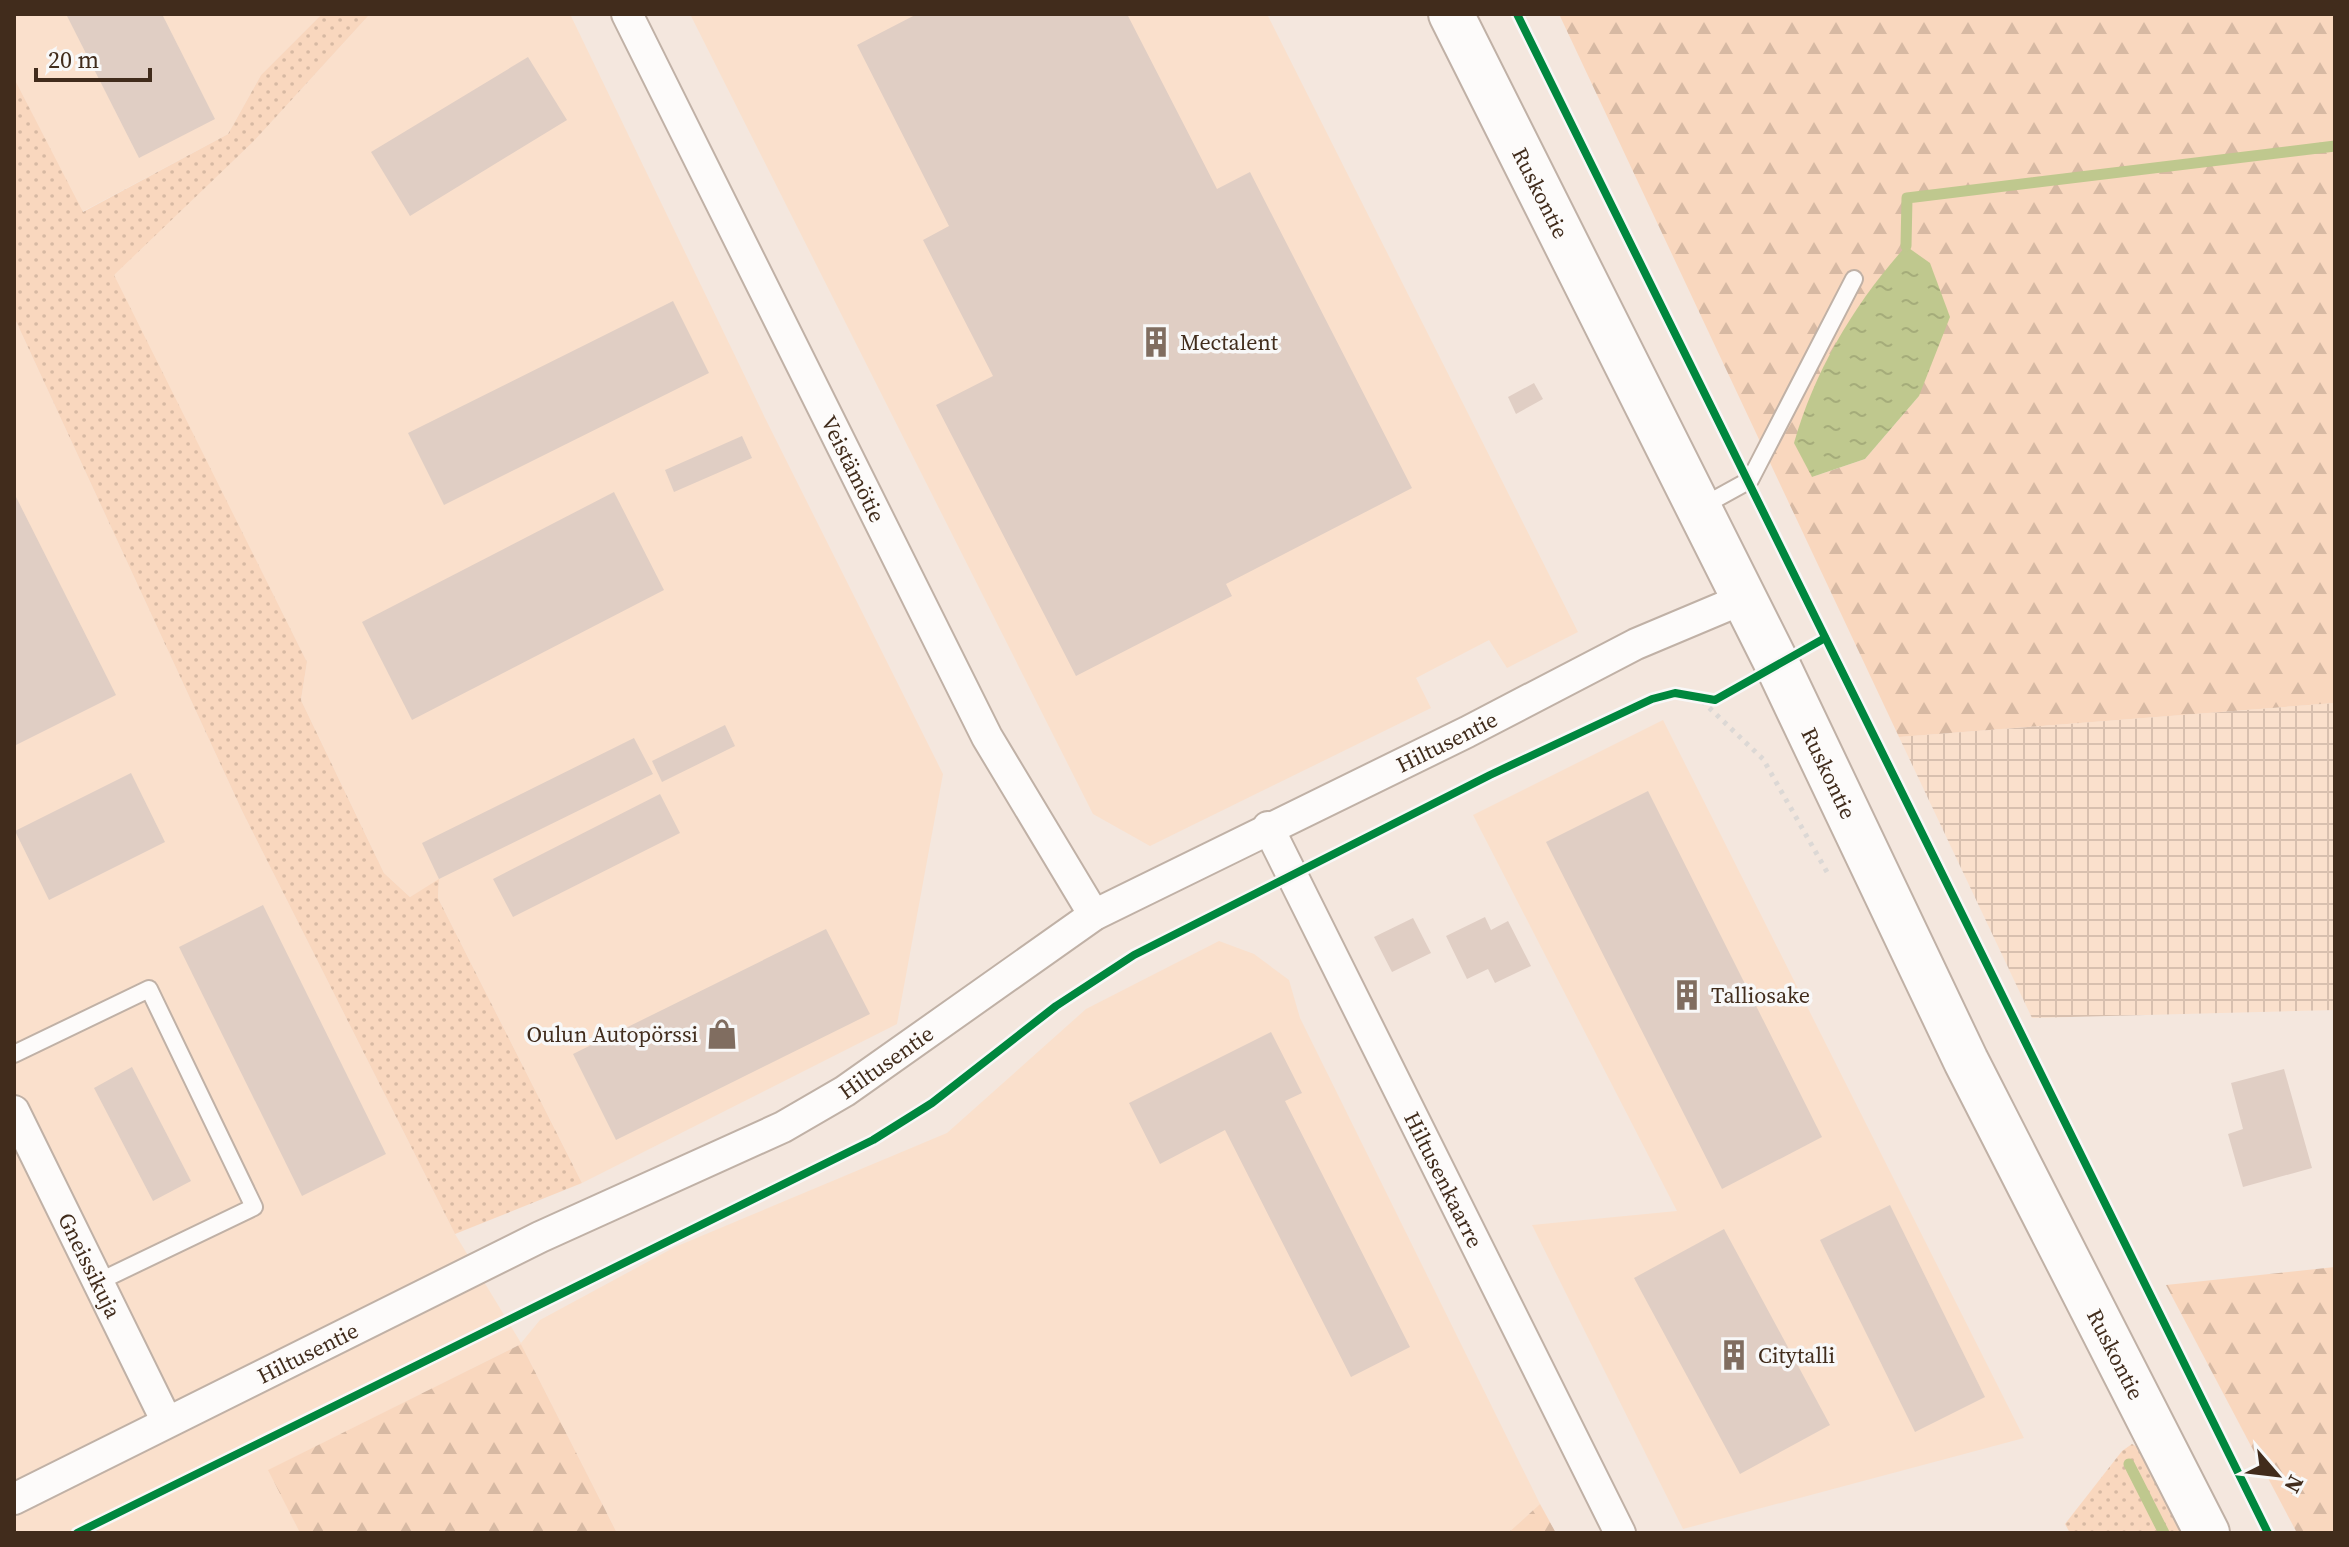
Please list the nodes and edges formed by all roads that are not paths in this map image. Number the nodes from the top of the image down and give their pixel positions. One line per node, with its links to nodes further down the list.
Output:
1 (627, 14): 7 (street, Veistämötie)
2 (1451, 14): 4 (main road, Ruskontie)
3 (1854, 279): 4 (lane)
4 (1699, 508): 5 (main road, Ruskontie)
5 (1743, 599): 6 (street, Hiltusentie); 14 (main road, Ruskontie)
6 (1268, 827): 7 (street, Hiltusentie); 13 (street, Hiltusenkaarre)
7 (1094, 915): 11 (street, Hiltusentie)
8 (14, 1054): 10 (lane)
9 (14, 1111): 10 (street, Gneissikuja)
10 (98, 1282): 11 (street, Gneissikuja)
11 (166, 1420): 12 (street, Hiltusentie)
12 (14, 1499)
13 (1620, 1533)
14 (2207, 1533)

